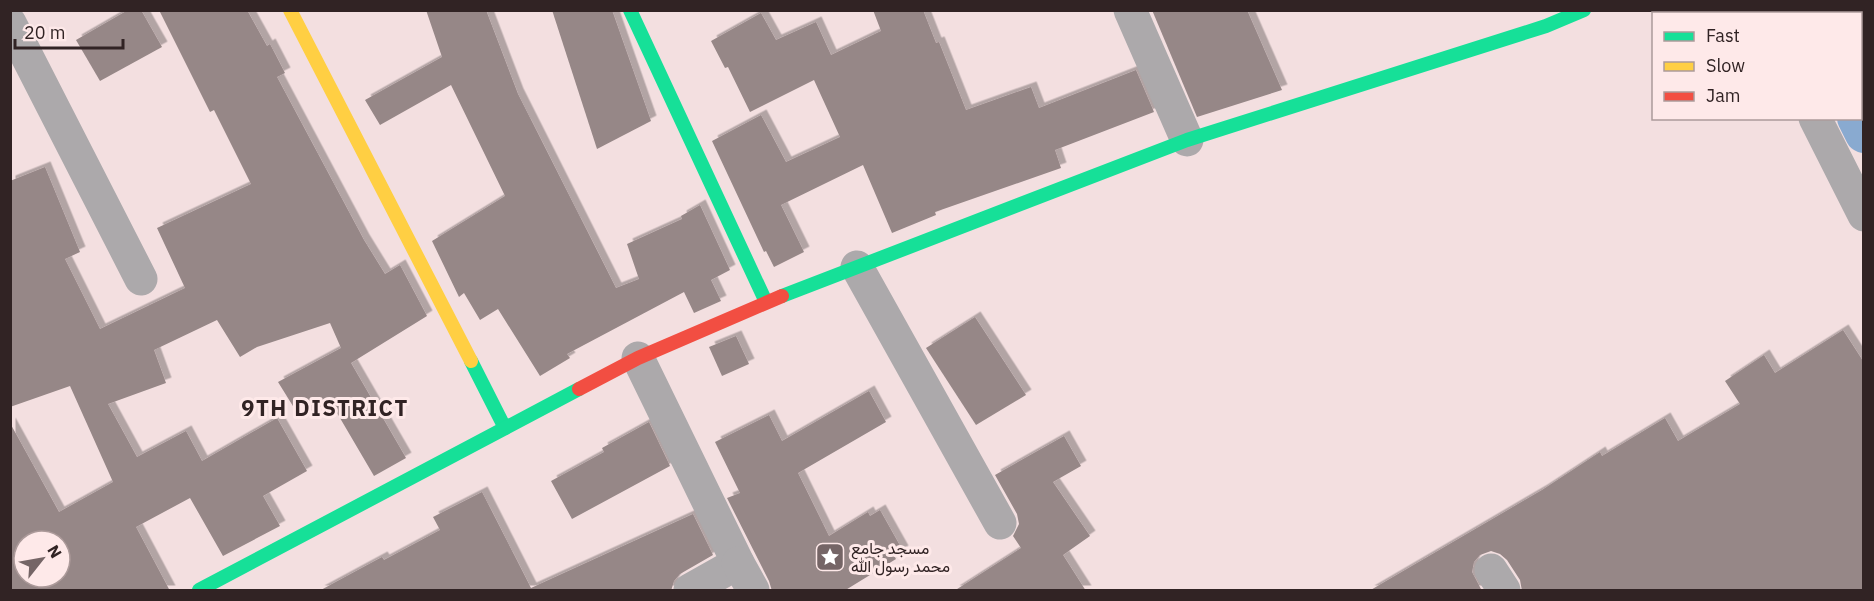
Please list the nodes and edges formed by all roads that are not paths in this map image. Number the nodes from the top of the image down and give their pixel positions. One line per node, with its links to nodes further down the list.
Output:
1 (290, 10): 14 (street)
2 (630, 10): 12 (street)
3 (1130, 10): 8 (street)
4 (1584, 10): 5 (street)
5 (1543, 18): 8 (street)
6 (10, 22): 11 (street)
7 (1816, 120): 9 (street)
8 (1187, 140): 10 (street)
9 (1863, 215)
10 (857, 267): 12 (street); 15 (street)
11 (141, 279)
12 (766, 302): 13 (street)
13 (638, 358): 14 (street); 16 (street)
14 (505, 428): 17 (street)
15 (1000, 523)
16 (746, 577): 18 (street)
17 (199, 591)
18 (690, 591)

